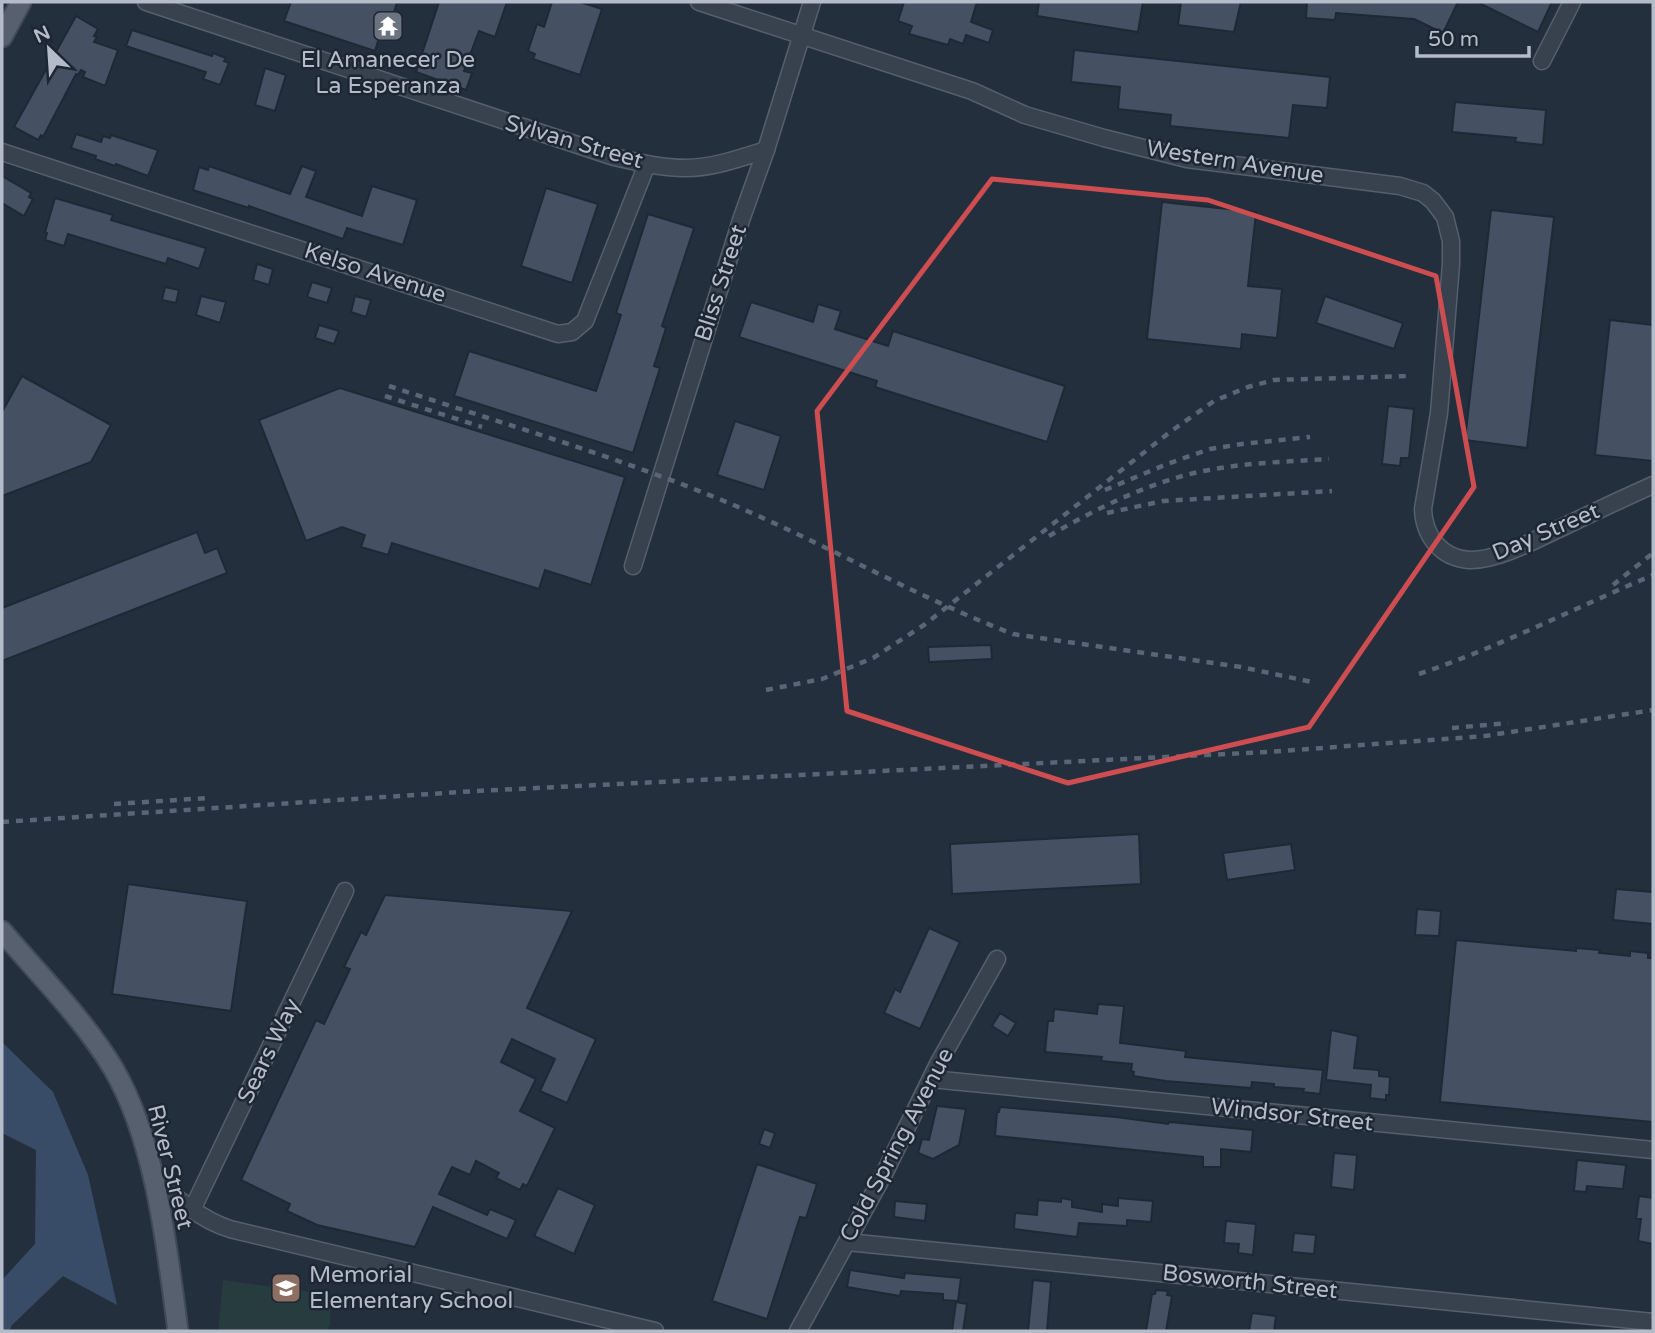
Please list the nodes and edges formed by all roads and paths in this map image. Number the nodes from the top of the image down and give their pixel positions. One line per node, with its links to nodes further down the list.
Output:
1 (21, 2): 7 (main road)
2 (146, 2): 11 (street, Sylvan Street)
3 (699, 2): 6 (street, Western Avenue)
4 (812, 2): 6 (street, Bliss Street)
5 (1572, 2): 8 (street)
6 (801, 35): 9 (street, Bliss Street); 12 (street, Western Avenue)
7 (2, 37)
8 (1542, 61)
9 (766, 150): 11 (street, Sylvan Street); 14 (street, Bliss Street)
10 (2, 152): 11 (street, Kelso Avenue)
11 (647, 164)
12 (1429, 467): 13 (street, Day Street)
13 (1653, 485)
14 (633, 566)
15 (345, 891): 21 (street, Sears Way)
16 (2, 931): 20 (main road, River Street)
17 (997, 958): 18 (street, Cold Spring Avenue)
18 (931, 1079): 19 (street, Windsor Street); 22 (street, Cold Spring Avenue)
19 (1653, 1150)
20 (152, 1176): 21 (street); 24 (main road, River Street)
21 (192, 1210): 25 (street)
22 (847, 1242): 23 (street, Bosworth Street); 26 (street, Cold Spring Avenue)
23 (1653, 1322)
24 (178, 1331)
25 (655, 1331)
26 (797, 1331)

